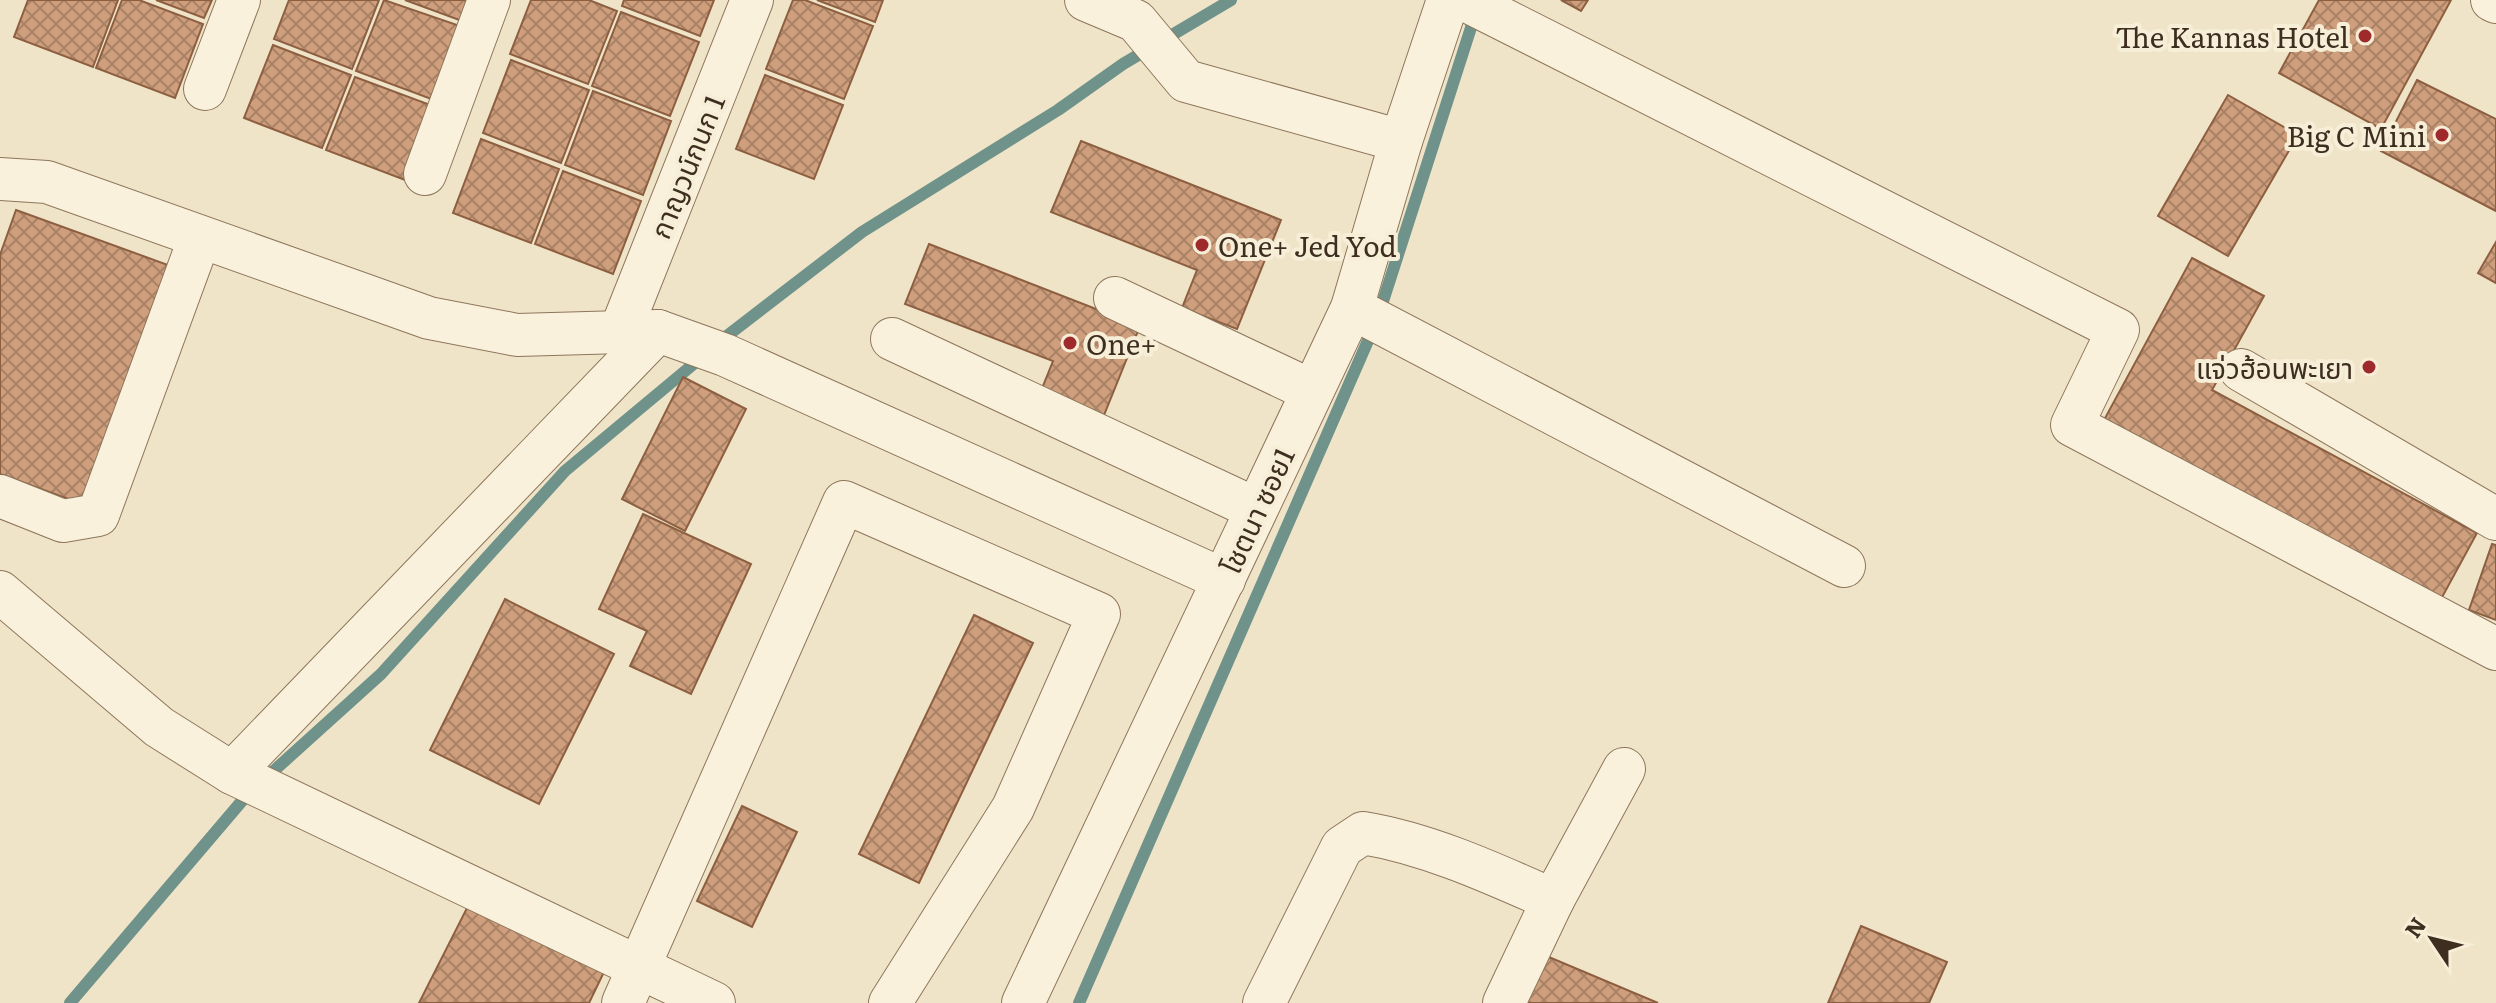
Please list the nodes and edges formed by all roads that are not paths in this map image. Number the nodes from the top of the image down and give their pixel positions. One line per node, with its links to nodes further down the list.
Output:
1 (239, 0): 7 (street)
2 (489, 0): 9 (street)
3 (752, 0): 14 (street, กาญวน์กนก 1)
4 (1086, 0): 8 (street)
5 (1448, 0): 8 (street, โชตนา ซอย1)
6 (1465, 0): 24 (street)
7 (205, 89)
8 (1401, 141): 13 (street, โชตนา ซอย1)
9 (425, 174)
10 (0, 179): 11 (street)
11 (200, 237): 14 (street); 18 (street)
12 (1115, 298): 17 (street)
13 (1352, 308): 17 (street, โชตนา ซอย1); 21 (street)
14 (639, 331): 22 (street); 26 (street)
15 (892, 339): 19 (street)
16 (2241, 370): 20 (street)
17 (1312, 391): 19 (street, โชตนา ซอย1)
18 (0, 496)
19 (1256, 509): 22 (street, โชตนา ซอย1)
20 (2496, 519)
21 (1844, 566)
22 (1224, 580): 31 (street, โชตนา ซอย1)
23 (0, 592): 26 (street)
24 (2496, 649)
25 (1624, 769): 27 (street)
26 (232, 773): 28 (street)
27 (1553, 900): 32 (street); 33 (street)
28 (631, 985): 29 (street); 30 (street)
29 (714, 1003)
30 (890, 1003)
31 (1023, 1003)
32 (1264, 1003)
33 (1504, 1003)

